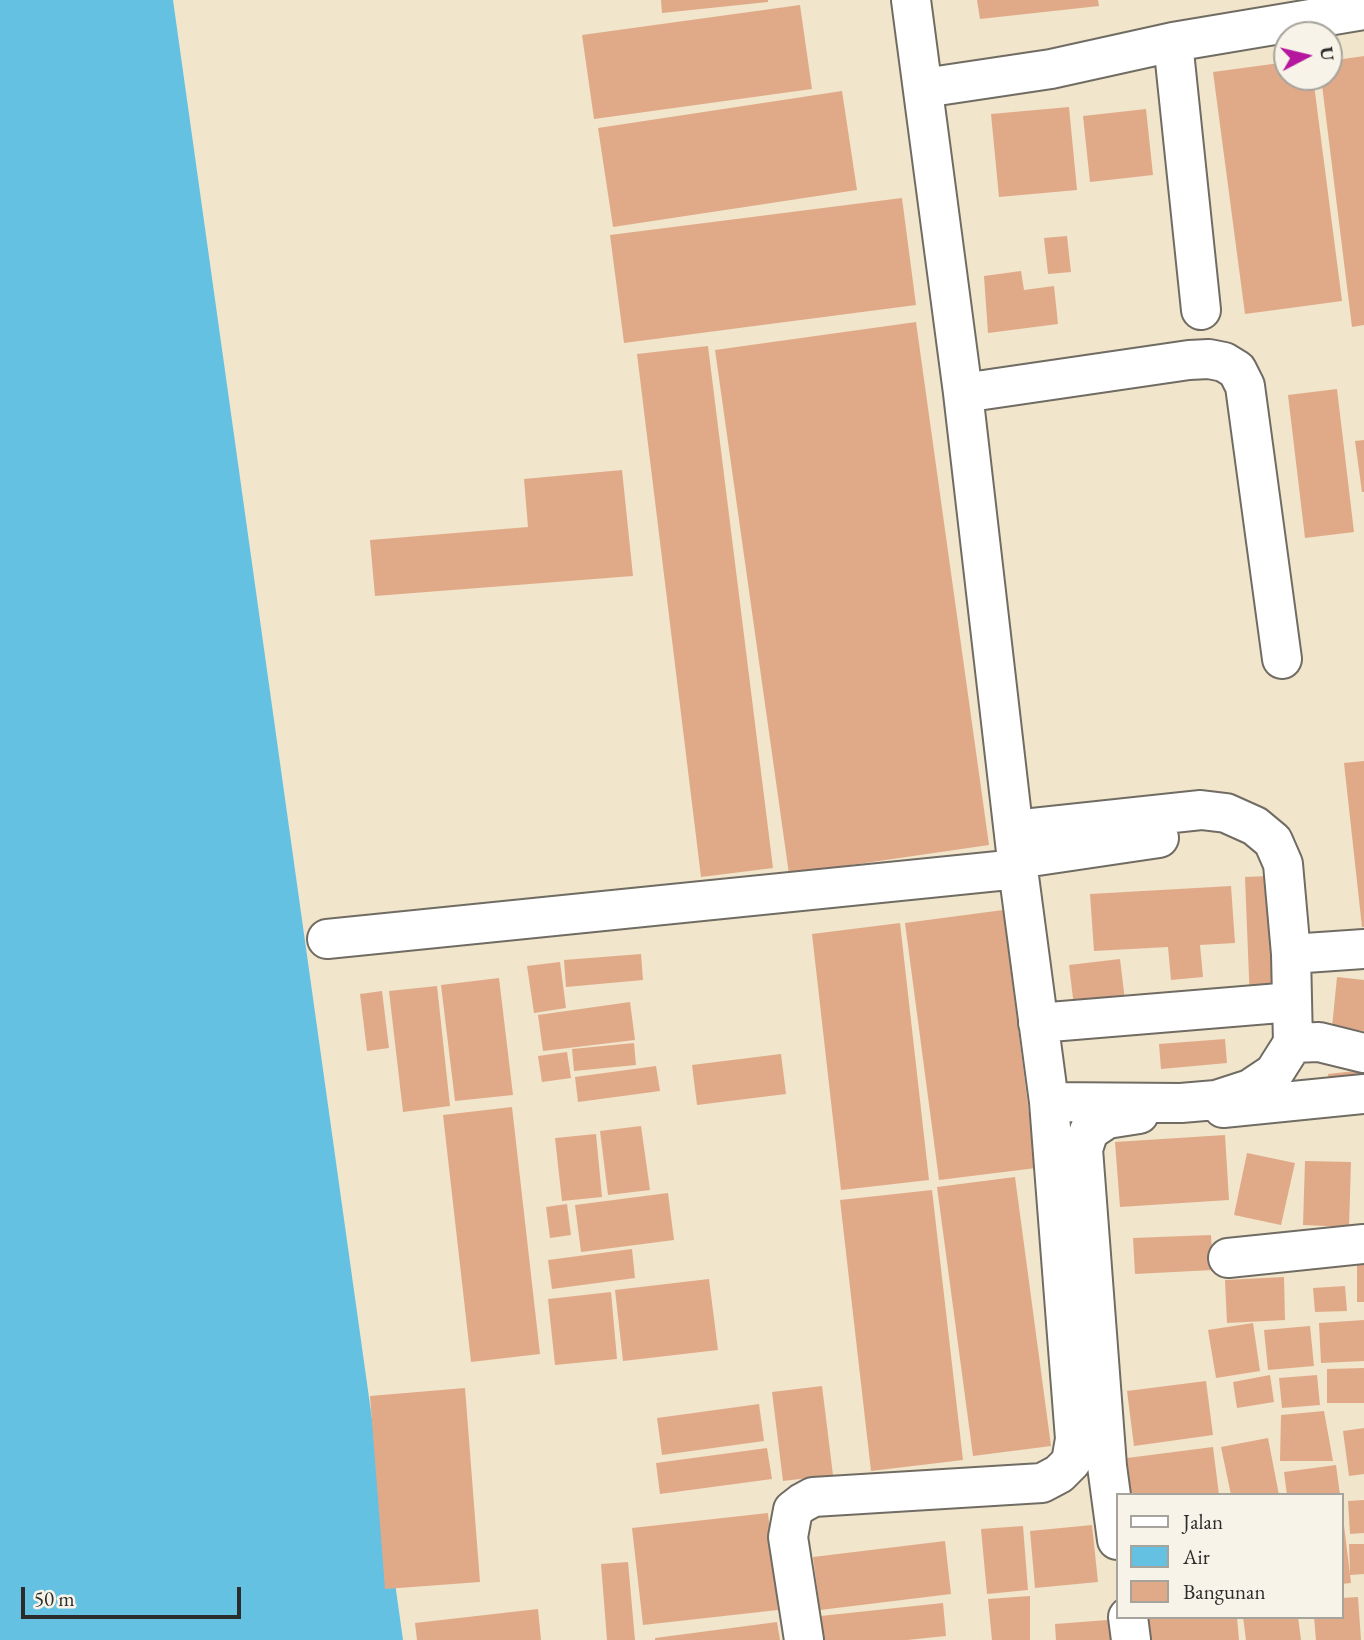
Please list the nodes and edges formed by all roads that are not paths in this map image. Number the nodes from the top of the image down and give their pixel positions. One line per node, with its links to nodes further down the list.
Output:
1 (911, 0): 4 (street)
2 (1364, 10): 3 (street)
3 (1173, 42): 4 (street); 5 (street)
4 (924, 88): 6 (street)
5 (1201, 310)
6 (963, 393): 7 (street); 8 (street)
7 (1282, 659)
8 (1016, 853): 9 (street); 11 (street); 13 (street)
9 (327, 939)
10 (1364, 949): 11 (street)
11 (1292, 954): 12 (street)
12 (1292, 1002): 13 (street); 14 (street)
13 (1038, 1023): 17 (street)
14 (1293, 1043): 15 (street); 17 (street)
15 (1364, 1053)
16 (1364, 1094): 20 (street)
17 (1049, 1102): 22 (street)
18 (1364, 1244): 19 (street)
19 (1228, 1258)
20 (1116, 1533)
21 (1128, 1619): 23 (street)
22 (804, 1640)
23 (1131, 1640)

